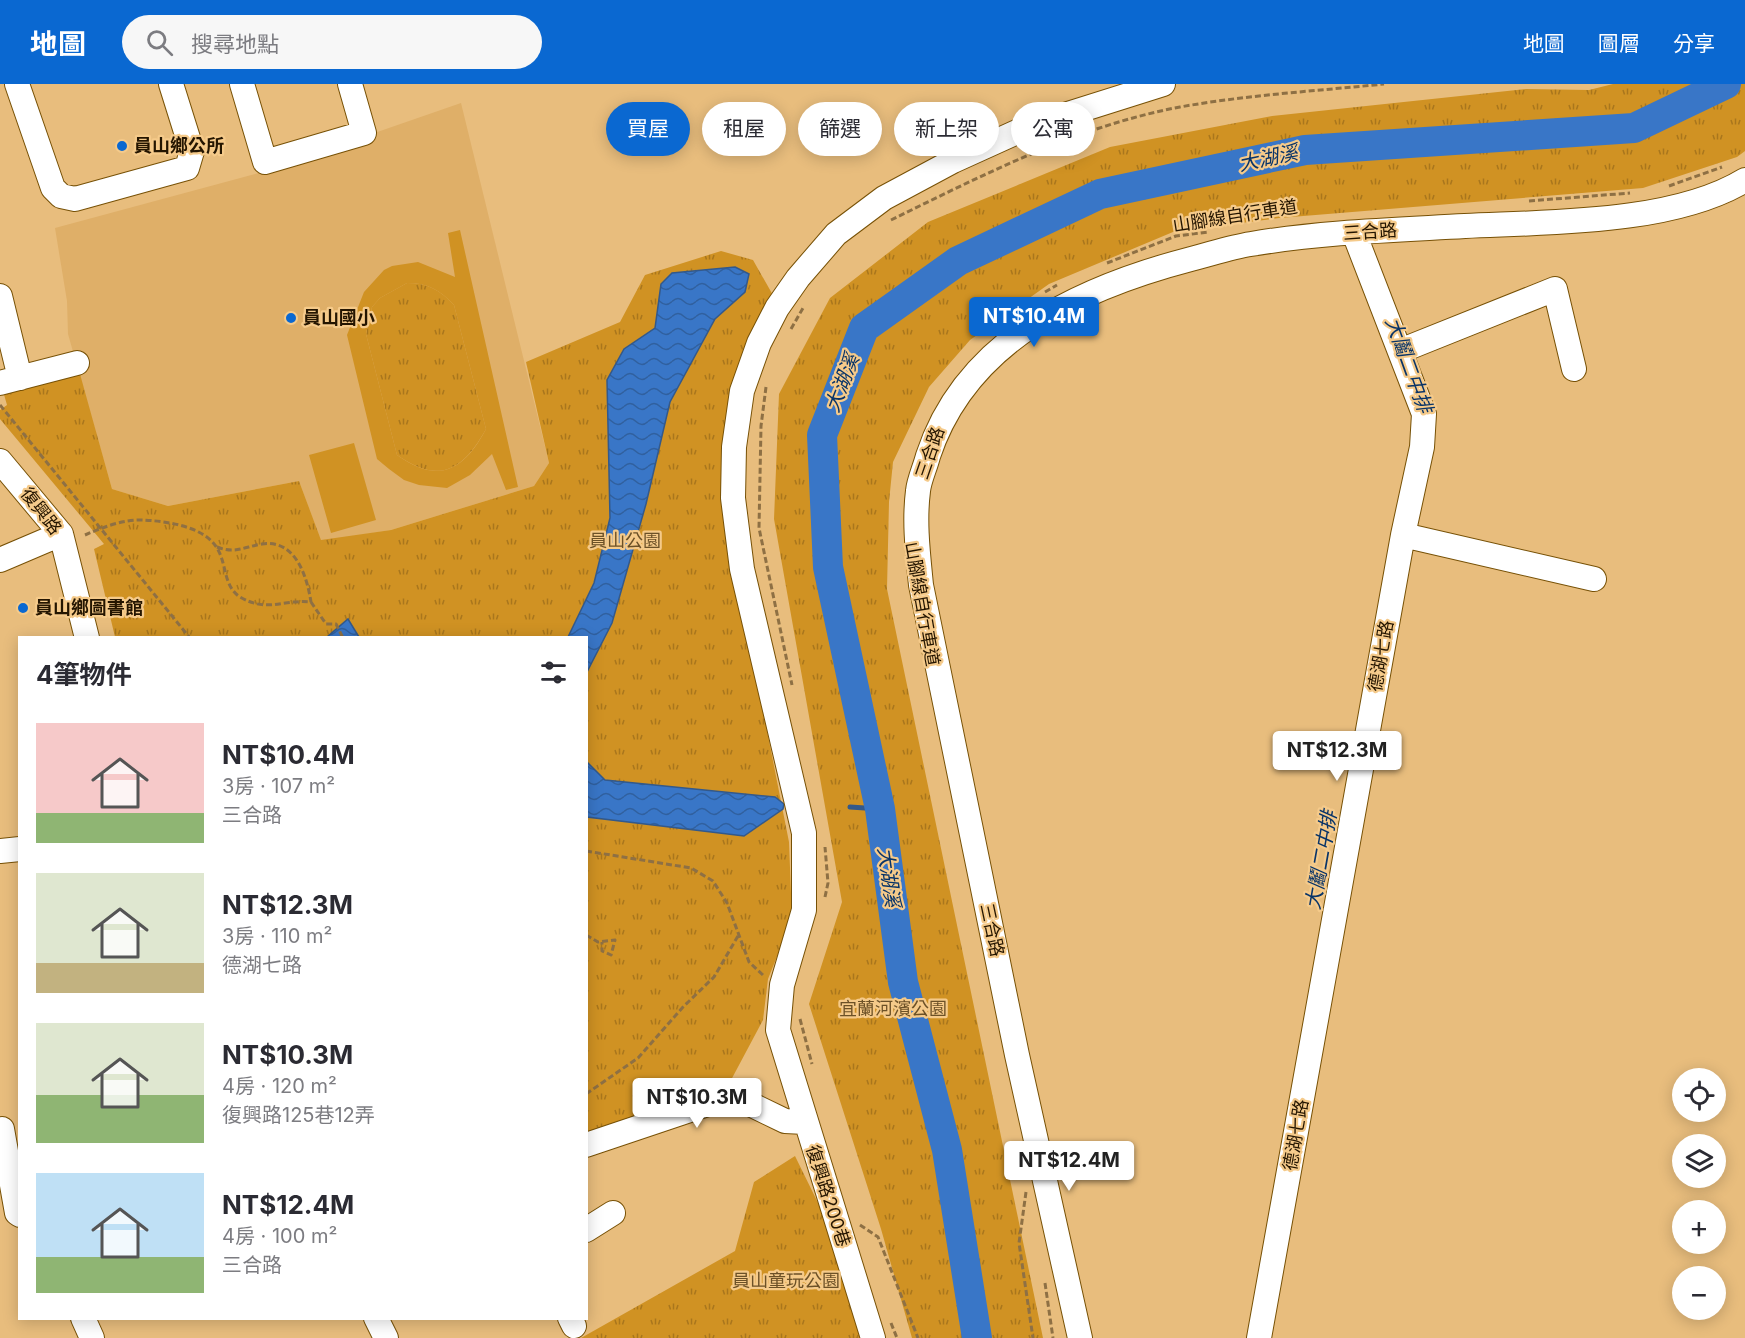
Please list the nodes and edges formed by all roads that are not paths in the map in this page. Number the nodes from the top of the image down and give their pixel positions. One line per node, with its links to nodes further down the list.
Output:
1 (16, 84): 2 (street)
2 (171, 84)
3 (242, 84): 4 (street)
4 (350, 84)
5 (1162, 84): 21 (street, 復興路200巷)
6 (1737, 172): 7 (street, 三合路)
7 (1354, 232): 9 (street, 德湖七路); 32 (street, 三合路)
8 (0, 296): 12 (street)
9 (1400, 351): 11 (street); 15 (street, 德湖七路)
10 (77, 363): 12 (street)
11 (1574, 369)
12 (10, 380)
13 (0, 461): 14 (street, 復興路)
14 (61, 534): 16 (street); 18 (street, 復興路)
15 (1403, 535): 17 (street); 33 (street, 德湖七路)
16 (0, 560)
17 (1594, 579)
18 (86, 636)
19 (18, 849): 20 (street)
20 (0, 851)
21 (805, 1122): 23 (street); 31 (street, 復興路200巷)
22 (7, 1128): 25 (street)
23 (588, 1143)
24 (613, 1213): 26 (street)
25 (18, 1214)
26 (588, 1229)
27 (84, 1320): 29 (street)
28 (377, 1320): 30 (street)
29 (92, 1338)
30 (386, 1338)
31 (873, 1338)
32 (1080, 1338)
33 (1260, 1338)

